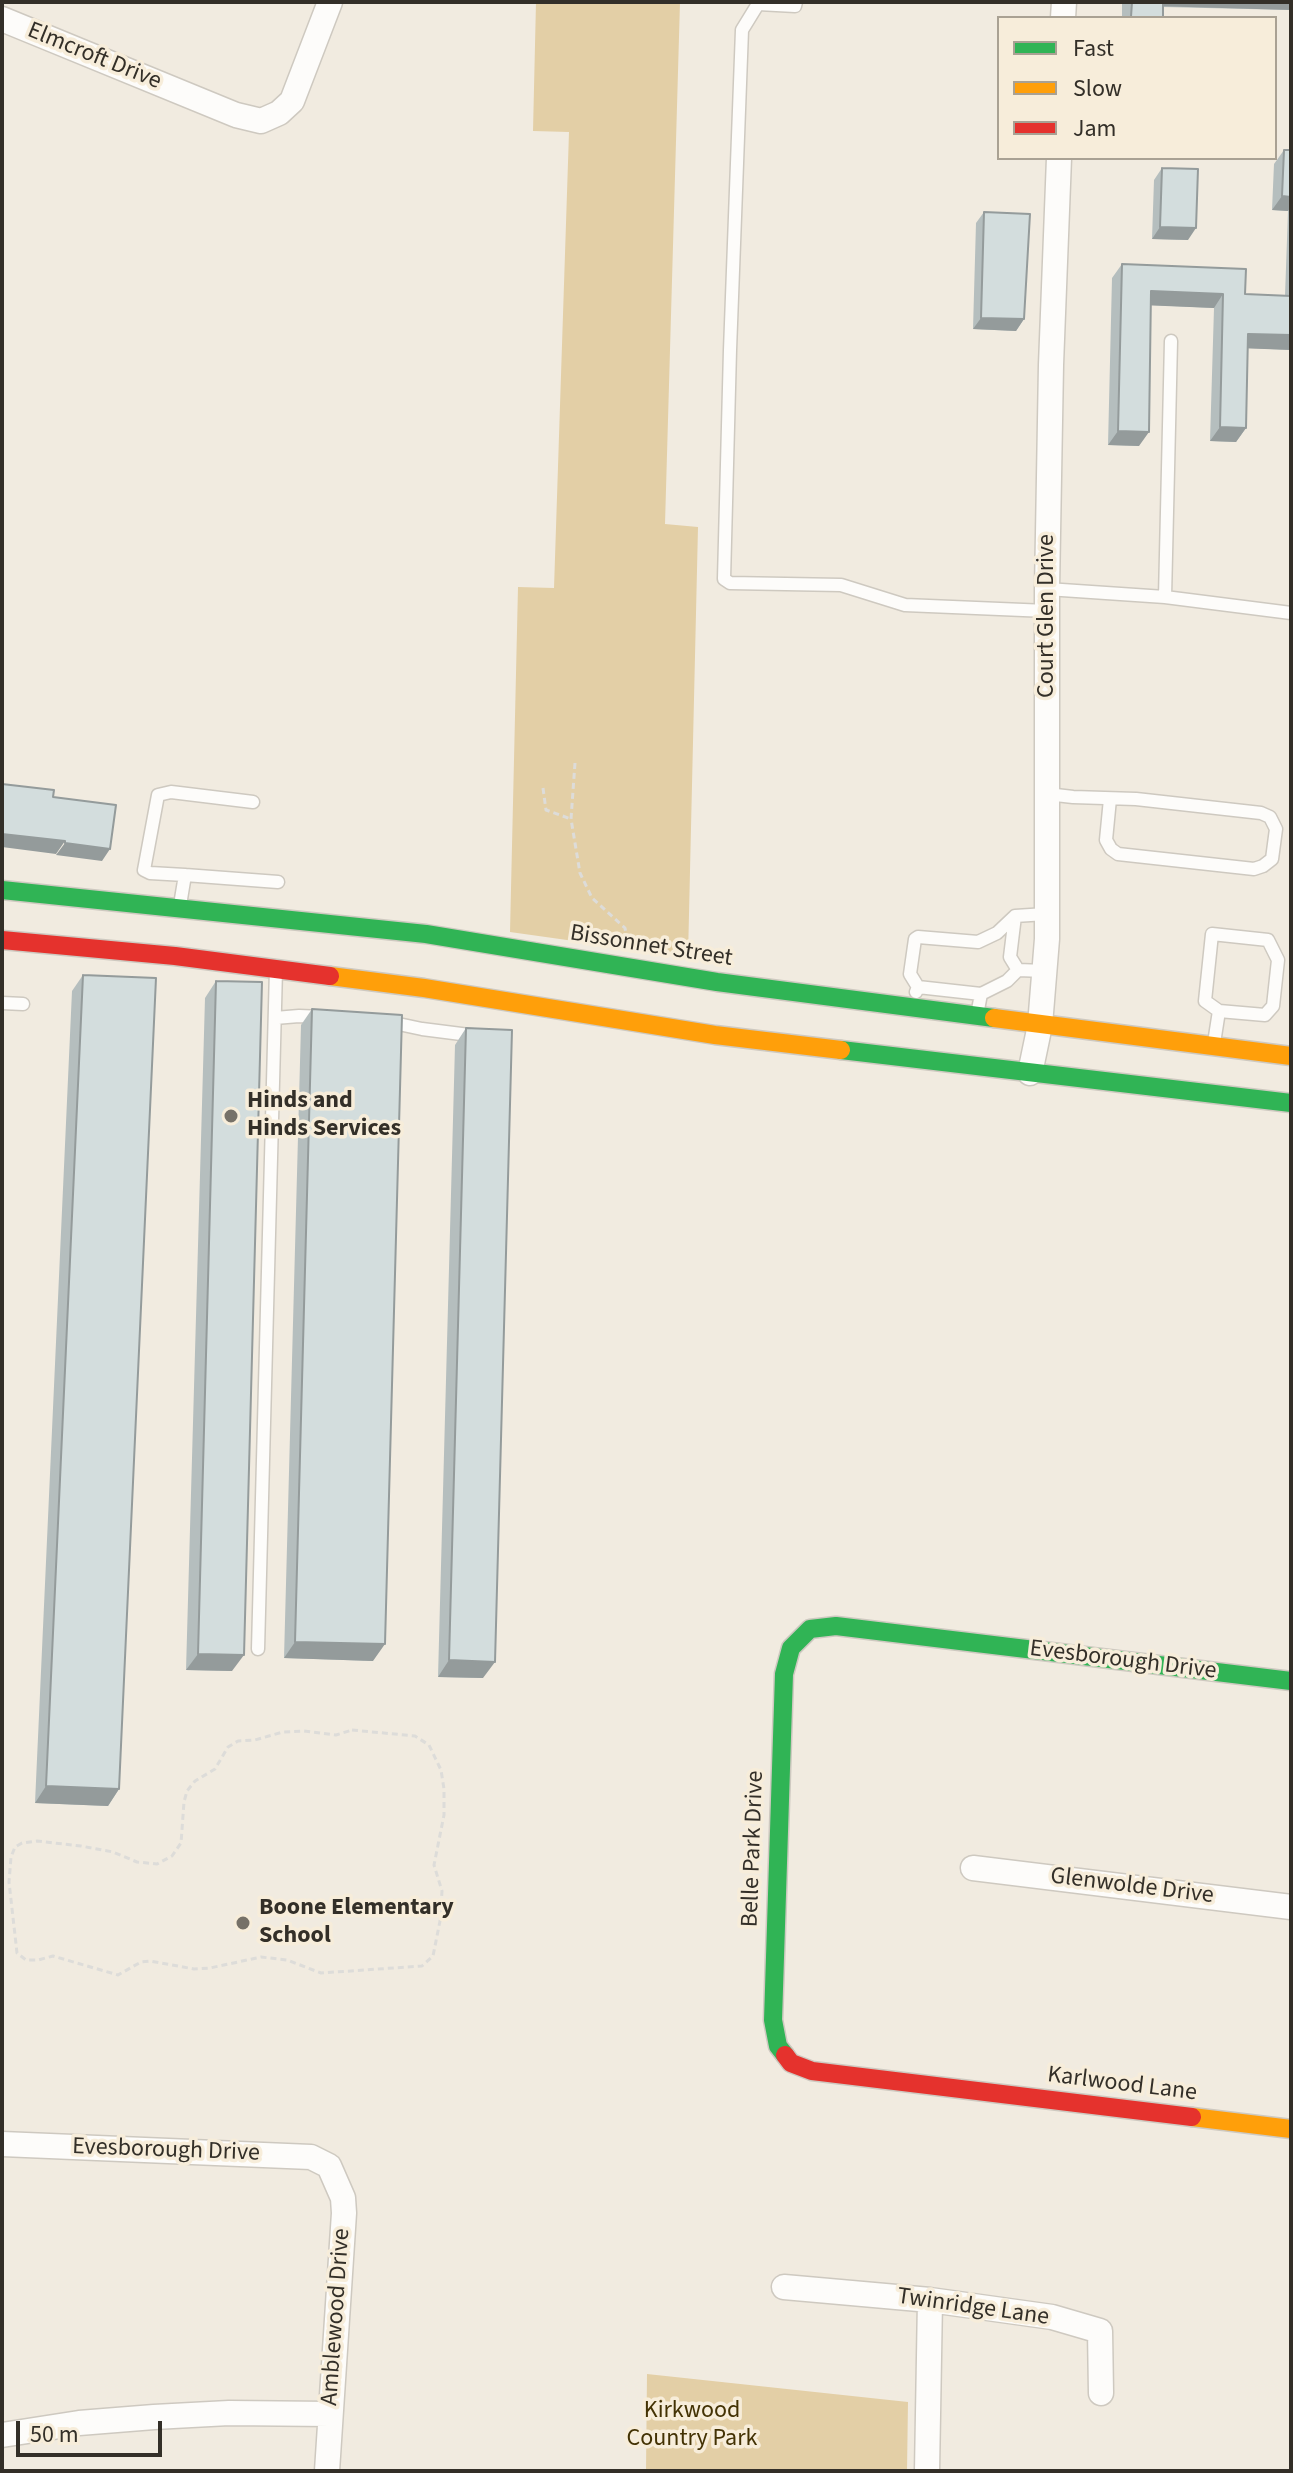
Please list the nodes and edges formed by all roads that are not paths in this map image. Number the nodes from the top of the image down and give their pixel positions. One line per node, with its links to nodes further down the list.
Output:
1 (330, 2): 3 (street, Elmcroft Drive)
2 (796, 2): 7 (lane)
3 (2, 19)
4 (1059, 160): 7 (street, Court Glen Drive)
5 (1171, 341): 6 (lane)
6 (1165, 597): 7 (lane); 8 (lane)
7 (1047, 600): 9 (street, Court Glen Drive)
8 (1291, 613)
9 (1047, 794): 10 (lane); 16 (street, Court Glen Drive)
10 (1110, 799): 10 (lane)
11 (253, 802): 12 (lane)
12 (185, 875): 13 (lane); 15 (lane)
13 (278, 882)
14 (2, 890): 15 (main road, Bissonnet Street)
15 (180, 909): 26 (main road, Bissonnet Street)
16 (1046, 914): 17 (lane); 21 (street, Court Glen Drive)
17 (1015, 916): 20 (lane); 22 (lane)
18 (2, 940): 19 (main road)
19 (276, 969): 29 (lane); 36 (main road)
20 (1018, 970): 21 (lane); 23 (lane)
21 (1044, 971): 32 (street, Court Glen Drive)
22 (918, 987): 23 (lane); 26 (lane)
23 (981, 994): 28 (lane)
24 (2, 1003): 25 (lane)
25 (23, 1004)
26 (914, 1008): 28 (main road, Bissonnet Street)
27 (1219, 1011): 27 (lane); 34 (lane)
28 (977, 1017): 32 (main road, Bissonnet Street)
29 (275, 1018): 30 (lane); 39 (lane)
30 (330, 1018)
31 (375, 1021): 33 (lane)
32 (1040, 1025): 34 (main road, Bissonnet Street); 36 (street, Court Glen Drive)
33 (496, 1038)
34 (1213, 1046): 35 (main road, Bissonnet Street)
35 (1291, 1056)
36 (1030, 1073): 37 (main road)
37 (1291, 1103)
38 (954, 1640): 40 (main road, Evesborough Drive); 43 (main road, Belle Park Drive)
39 (258, 1649)
40 (1291, 1681)
41 (973, 1868): 42 (street, Glenwolde Drive)
42 (1291, 1907)
43 (946, 2087): 44 (main road, Karlwood Lane)
44 (1291, 2129)
45 (2, 2144): 46 (street, Evesborough Drive)
46 (329, 2166): 50 (street, Amblewood Drive)
47 (784, 2287): 48 (street, Twinridge Lane)
48 (930, 2300): 49 (street, Twinridge Lane); 53 (street)
49 (1101, 2393)
50 (330, 2414): 51 (street); 52 (street, Amblewood Drive)
51 (2, 2435)
52 (327, 2471)
53 (927, 2471)

